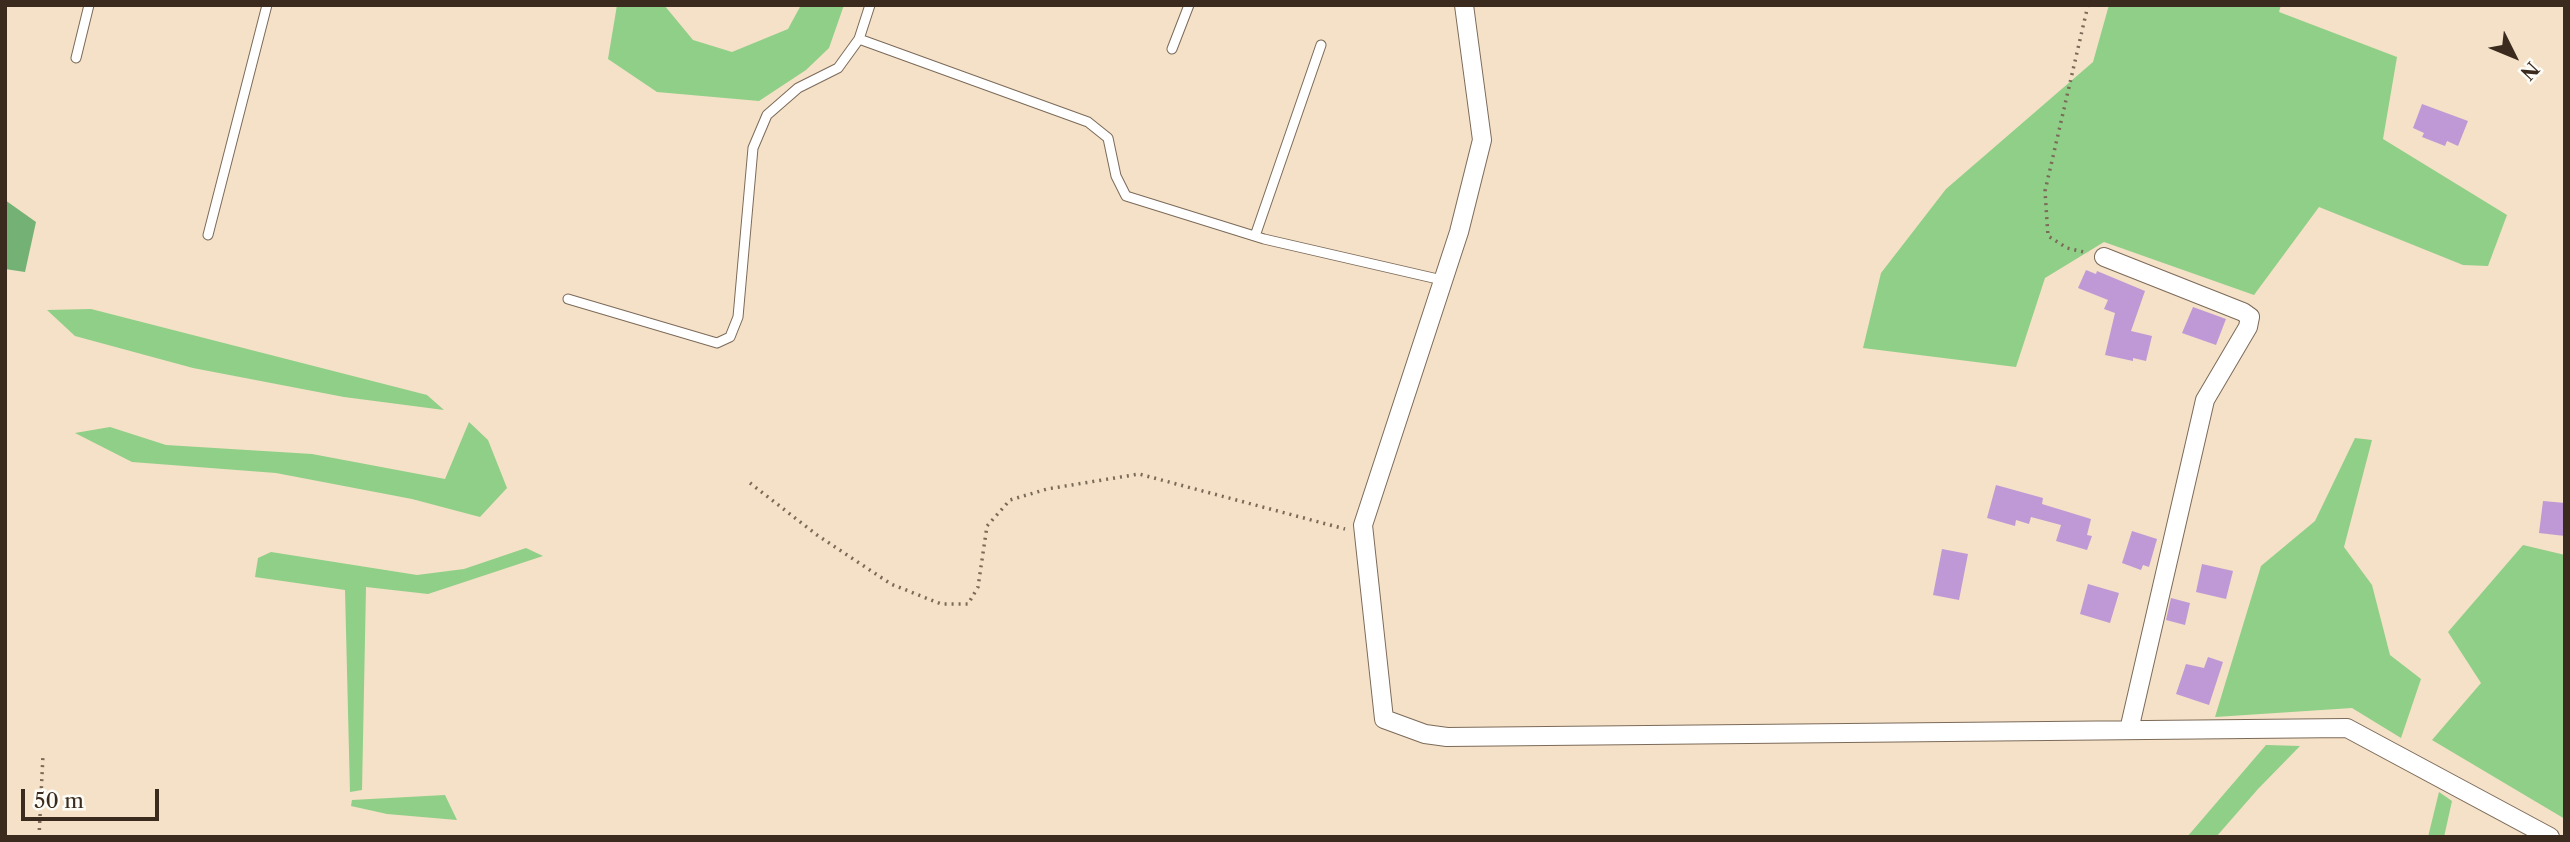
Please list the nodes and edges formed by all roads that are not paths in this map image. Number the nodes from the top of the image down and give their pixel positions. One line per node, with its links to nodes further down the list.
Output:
1 (89, 5): 9 (lane)
2 (267, 5): 10 (lane)
3 (870, 5): 6 (lane)
4 (1189, 5): 8 (lane)
5 (1464, 5): 13 (street)
6 (859, 38): 11 (lane); 14 (lane)
7 (1321, 45): 11 (lane)
8 (1172, 48)
9 (76, 58)
10 (208, 235)
11 (1255, 236): 13 (lane)
12 (2104, 257): 15 (street)
13 (1442, 280): 15 (street)
14 (568, 299)
15 (2129, 730): 16 (street)
16 (2550, 837)

